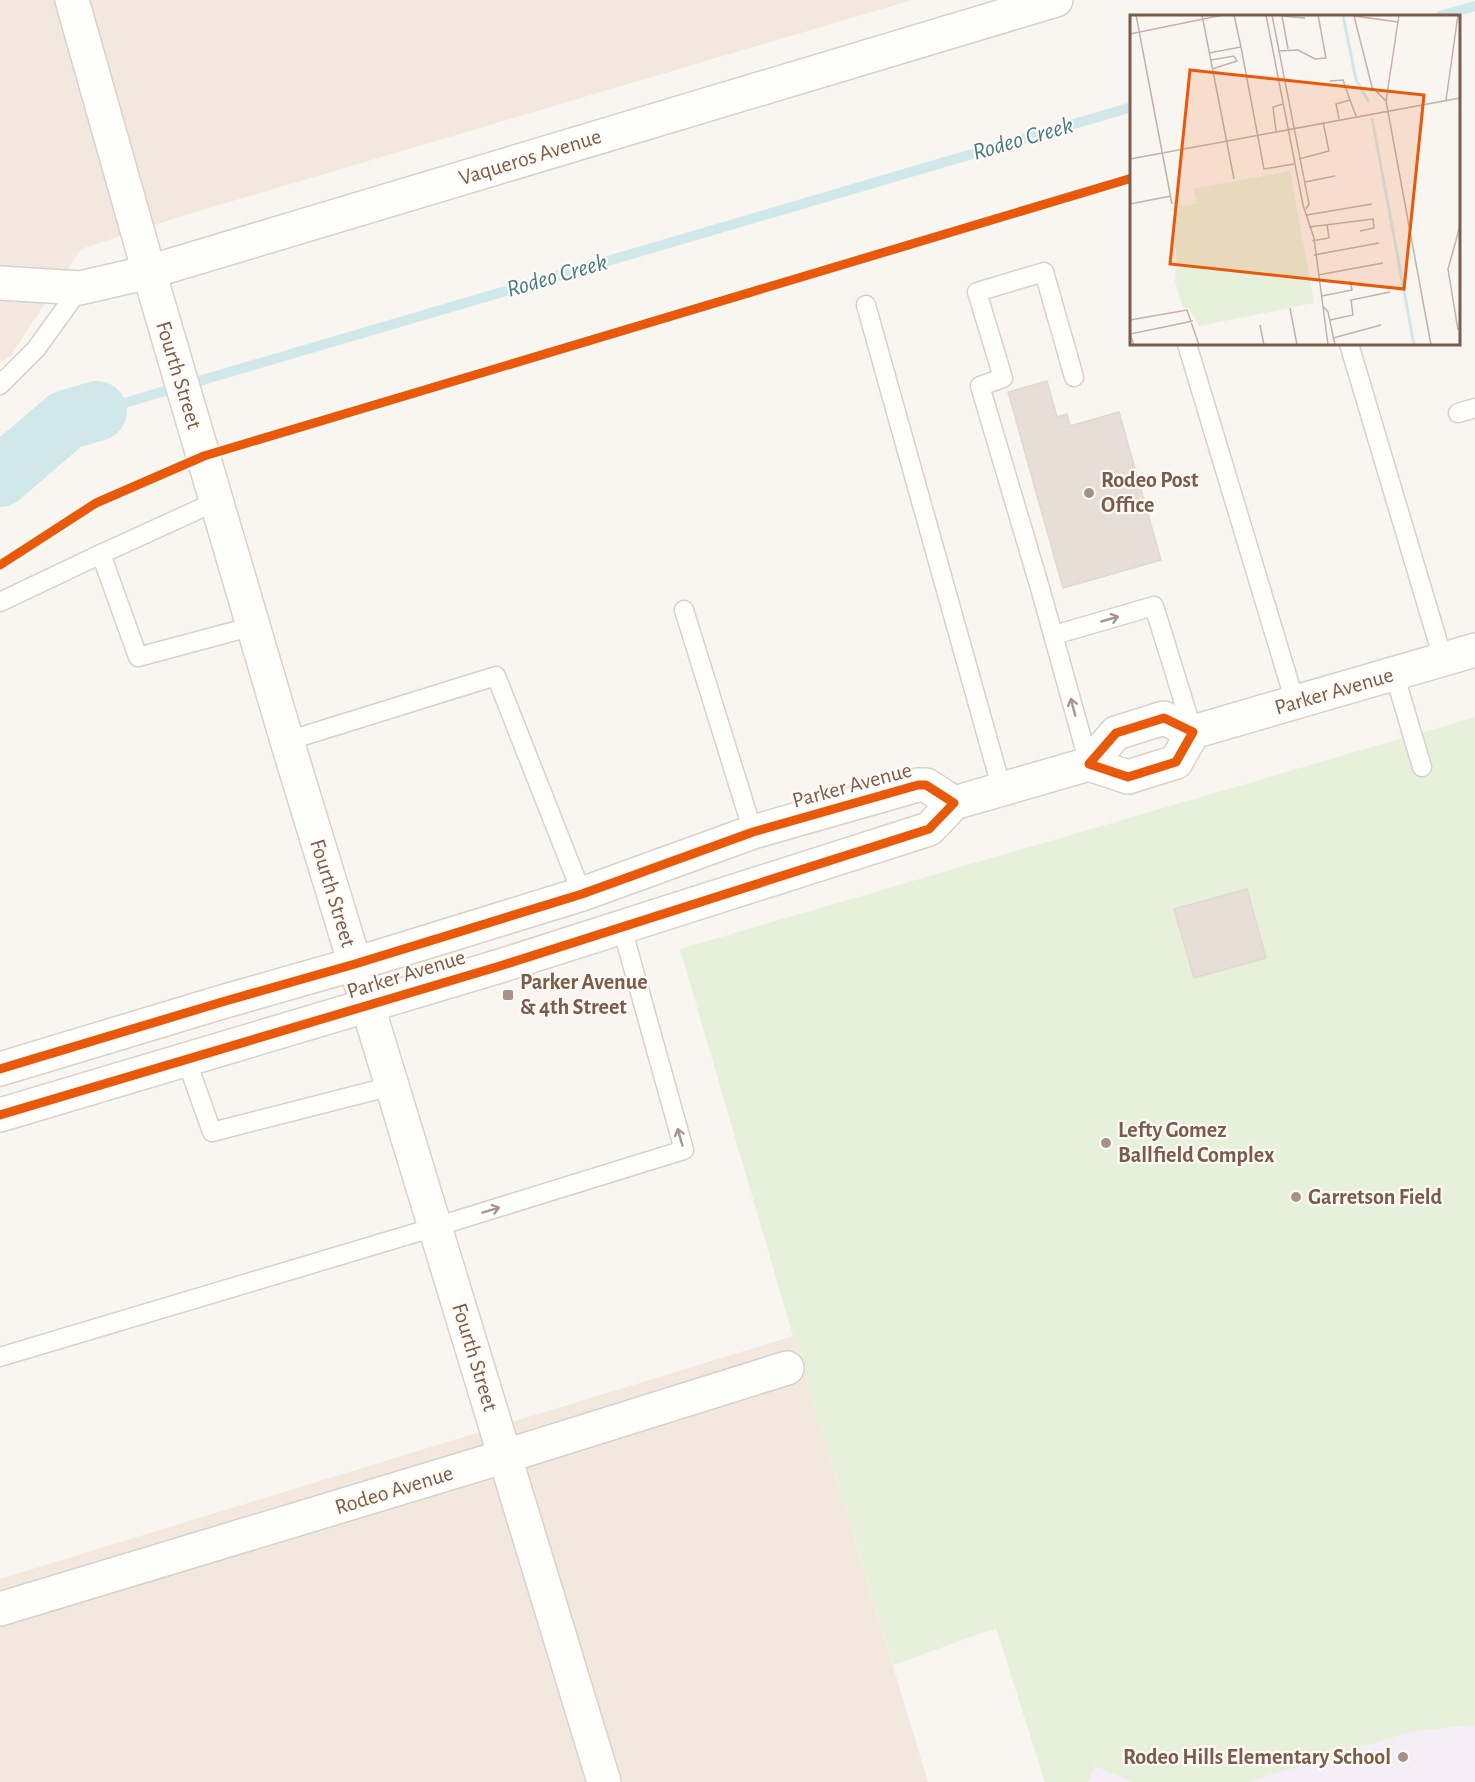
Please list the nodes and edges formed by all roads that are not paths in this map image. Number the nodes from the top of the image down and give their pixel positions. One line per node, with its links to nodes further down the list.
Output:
1 (72, 0): 3 (street, Fourth Street)
2 (1056, 0): 3 (street, Vaqueros Avenue)
3 (149, 272): 5 (street, Vaqueros Avenue); 11 (street, Fourth Street)
4 (0, 283): 5 (street, Vaqueros Avenue)
5 (80, 288): 10 (lane)
6 (866, 305): 25 (lane)
7 (1187, 345): 20 (lane)
8 (1348, 345): 18 (lane)
9 (1074, 377): 16 (lane)
10 (0, 385)
11 (217, 501): 12 (lane); 15 (street, Fourth Street)
12 (101, 554): 13 (lane); 15 (lane)
13 (0, 602)
14 (684, 610): 27 (lane)
15 (254, 626): 22 (street, Fourth Street)
16 (1054, 635): 21 (lane, one-way to 21); 23 (lane, one-way to 16)
17 (1475, 650): 18 (street, Parker Avenue)
18 (1443, 659): 19 (street, Parker Avenue)
19 (1394, 673): 20 (street, Parker Avenue); 24 (lane)
20 (1295, 702): 21 (street, Parker Avenue)
21 (1193, 732): 23 (street); 23 (street)
22 (287, 741): 28 (lane); 30 (street, Fourth Street)
23 (1089, 764): 25 (street)
24 (1422, 767)
25 (1002, 790): 26 (street)
26 (954, 803): 27 (street, Parker Avenue); 29 (street, Parker Avenue)
27 (753, 832): 28 (street, Parker Avenue)
28 (582, 894): 30 (street, Parker Avenue)
29 (622, 928): 31 (street, Parker Avenue); 36 (lane, one-way to 29)
30 (355, 964): 31 (street, Fourth Street); 33 (street, Parker Avenue)
31 (367, 1006): 32 (street, Parker Avenue); 34 (street, Fourth Street)
32 (186, 1059): 34 (lane); 35 (street, Parker Avenue)
33 (0, 1069)
34 (392, 1086): 36 (street, Fourth Street)
35 (0, 1115)
36 (435, 1227): 37 (lane); 39 (street, Fourth Street)
37 (0, 1357)
38 (787, 1368): 39 (street, Rodeo Avenue)
39 (506, 1456): 40 (street, Rodeo Avenue); 41 (street, Fourth Street)
40 (0, 1609)
41 (604, 1782)

